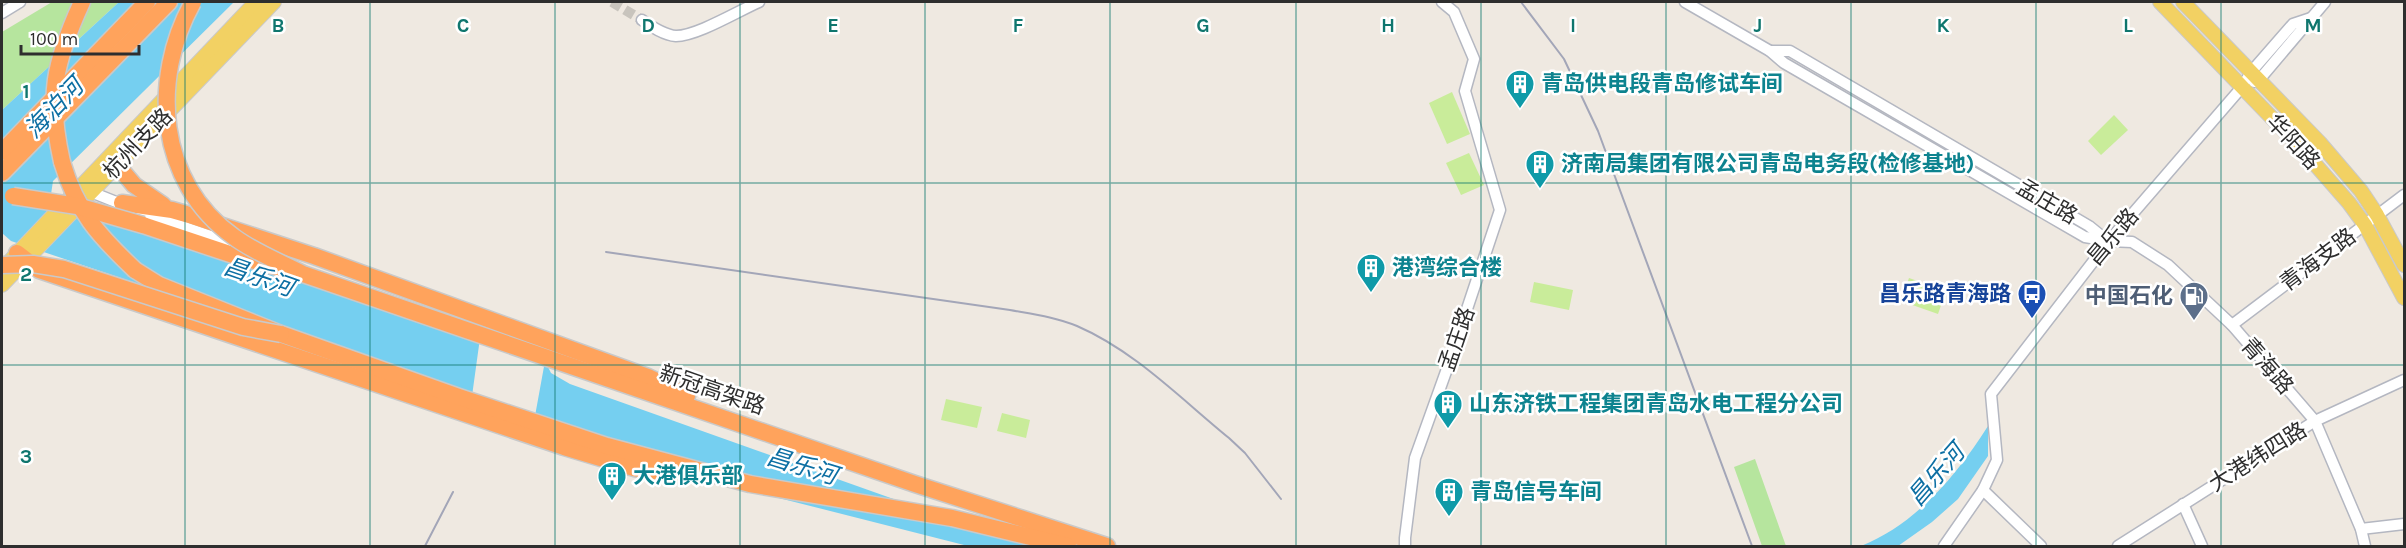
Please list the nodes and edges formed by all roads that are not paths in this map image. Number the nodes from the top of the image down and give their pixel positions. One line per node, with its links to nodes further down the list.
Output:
1 (20, 2): 14 (street)
2 (82, 2): 36 (highway, bridge)
3 (147, 2): 18 (highway)
4 (169, 2): 20 (highway)
5 (193, 2): 32 (highway, bridge)
6 (256, 2): 21 (main road, 杭州支路)
7 (274, 2): 19 (main road, 杭州支路)
8 (759, 2): 15 (street)
9 (1442, 2): 47 (street, 孟庄路)
10 (1685, 2): 28 (street, 孟庄路)
11 (2160, 2): 17 (main road, 华阳路)
12 (2183, 2): 16 (main road, 华阳路)
13 (2325, 2): 16 (street, 昌乐路)
14 (2, 13)
15 (642, 20)
16 (2255, 76): 17 (street, 昌乐路); 26 (main road, 华阳路)
17 (2242, 87): 27 (main road, 华阳路); 28 (street, 昌乐路)
18 (2, 152)
19 (117, 165): 21 (main road, 杭州支路); 25 (highway)
20 (2, 173)
21 (82, 192): 24 (street); 29 (main road, 杭州支路)
22 (2404, 195): 26 (street, 青海支路)
23 (2, 196): 32 (highway, bridge)
24 (122, 203): 25 (highway); 35 (street)
25 (172, 210): 39 (highway, bridge)
26 (2377, 215): 27 (street, 青海支路); 30 (main road, 华阳路)
27 (2365, 225): 33 (main road, 华阳路); 34 (street, 青海支路)
28 (2109, 241): 34 (street, 青海路); 41 (street, 昌乐路)
29 (26, 258): 31 (main road, 杭州支路); 31 (highway); 40 (highway)
30 (2404, 265)
31 (4, 274): 36 (highway, bridge)
32 (303, 274): 39 (highway, 新冠高架路)
33 (2404, 298)
34 (2232, 325): 38 (street, 青海路)
35 (477, 329)
36 (281, 334): 40 (highway)
37 (2404, 380): 38 (street, 大港纬四路)
38 (2315, 421): 42 (street, 大港纬四路); 44 (street, 青海路)
39 (741, 424): 46 (highway, 新冠高架路)
40 (750, 484): 45 (highway)
41 (1983, 490): 48 (street); 49 (street)
42 (2182, 504): 50 (street, 大港纬四路); 51 (street)
43 (2404, 524): 44 (street)
44 (2361, 529): 52 (street, 青海路)
45 (1068, 546)
46 (1107, 546)
47 (1405, 546)
48 (1944, 546)
49 (2041, 546)
50 (2118, 546)
51 (2202, 546)
52 (2365, 546)

